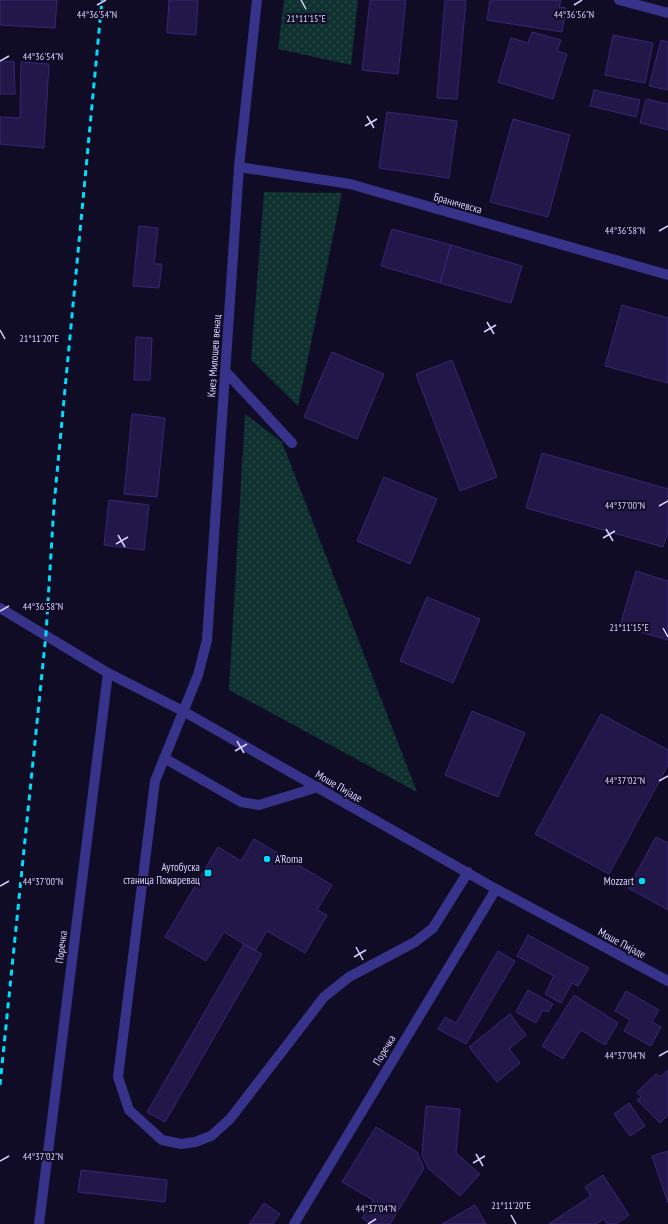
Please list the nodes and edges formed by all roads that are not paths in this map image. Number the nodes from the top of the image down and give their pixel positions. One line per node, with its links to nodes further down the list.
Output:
1 (258, 0): 4 (street, Кнез Милошев венац)
2 (619, 0): 3 (street)
3 (668, 13)
4 (239, 167): 5 (street, Браничевска); 6 (street, Кнез Милошев венац)
5 (668, 275)
6 (224, 371): 7 (street); 10 (street, Кнез Милошев венац)
7 (292, 442)
8 (0, 608): 9 (street, Моше Пијаде)
9 (108, 673): 10 (street, Моше Пијаде); 16 (street, Поречка)
10 (183, 711): 11 (street, Кнез Милошев венац); 12 (street, Моше Пијаде)
11 (164, 758): 12 (street); 13 (street, Кнез Милошев венац)
12 (318, 788): 13 (street, Моше Пијаде)
13 (468, 872): 14 (street, Моше Пијаде)
14 (496, 889): 15 (street, Моше Пијаде); 17 (street, Поречка)
15 (668, 981)
16 (39, 1224)
17 (294, 1224)

